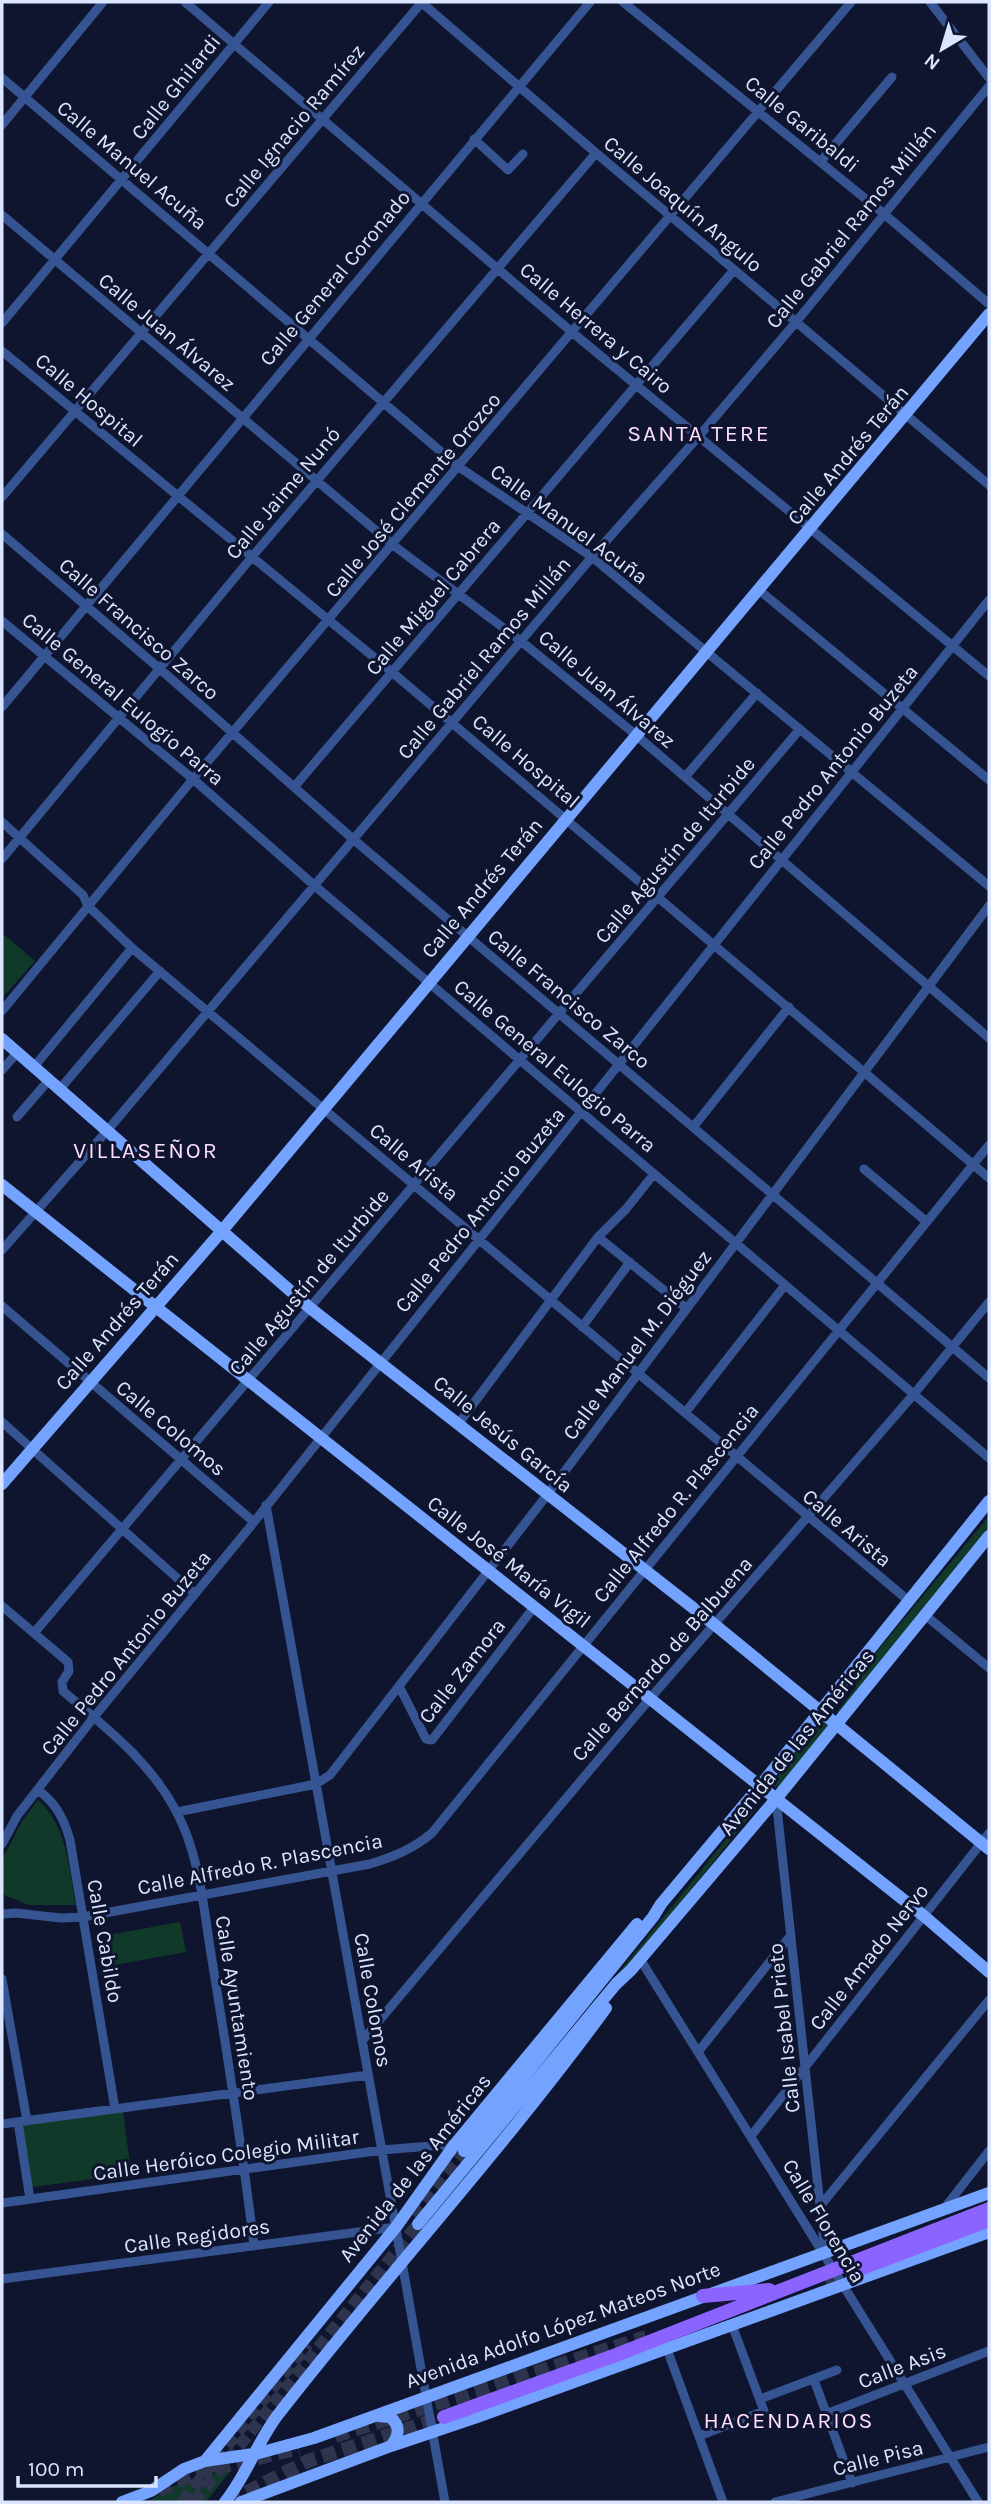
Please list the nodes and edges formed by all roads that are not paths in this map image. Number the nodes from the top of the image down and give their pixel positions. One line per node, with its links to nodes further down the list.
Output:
1 (103, 2): 15 (street)
2 (185, 2): 9 (street, Calle Herrera y Cairo)
3 (269, 2): 9 (street, Calle Ghilardi)
4 (421, 2): 13 (street, Calle Joaquín Angulo); 17 (street, Calle Ignacio Ramírez)
5 (590, 2): 13 (street, Calle General Coronado)
6 (623, 2): 16 (street, Calle Garibaldi)
7 (852, 2): 16 (street, Calle José Clemente Orozco)
8 (930, 2): 12 (street)
9 (234, 43): 17 (street, Calle Herrera y Cairo); 23 (street, Calle Ghilardi)
10 (892, 77): 22 (street)
11 (2, 78): 15 (street, Calle Manuel Acuña)
12 (989, 78)
13 (519, 86): 19 (street, Calle General Coronado); 20 (street, Calle Joaquín Angulo)
14 (989, 86): 25 (street, Calle Gabriel Ramos Millán)
15 (24, 97): 18 (street); 23 (street, Calle Manuel Acuña)
16 (759, 112): 22 (street, Calle Garibaldi); 27 (street, Calle José Clemente Orozco)
17 (322, 119): 24 (street, Calle Herrera y Cairo); 28 (street, Calle Ignacio Ramírez)
18 (2, 125)
19 (474, 139): 21 (street); 24 (street, Calle General Coronado)
20 (596, 153): 27 (street, Calle Joaquín Angulo); 30 (street, Calle Jaime Nunó)
21 (523, 154)
22 (821, 161): 25 (street, Calle Garibaldi)
23 (122, 180): 28 (street, Calle Manuel Acuña); 29 (street, Calle Ghilardi)
24 (421, 202): 30 (street, Calle Herrera y Cairo); 38 (street, Calle General Coronado)
25 (883, 213): 32 (street, Calle Garibaldi); 35 (street, Calle Gabriel Ramos Millán)
26 (2, 215): 29 (street, Calle Juan Álvarez)
27 (671, 217): 31 (street, Calle Joaquín Angulo); 37 (street, Calle José Clemente Orozco)
28 (209, 254): 36 (street, Calle Ignacio Ramírez); 38 (street, Calle Manuel Acuña)
29 (55, 261): 34 (street, Calle Ghilardi); 36 (street, Calle Juan Álvarez)
30 (497, 267): 37 (street, Calle Herrera y Cairo); 41 (street, Calle Jaime Nunó)
31 (734, 270): 35 (street, Calle Joaquín Angulo); 40 (street, Calle Miguel Cabrera)
32 (989, 304)
33 (989, 314): 43 (main road, Calle Andrés Terán)
34 (2, 323)
35 (796, 323): 43 (street, Calle Joaquín Angulo); 45 (street, Calle Gabriel Ramos Millán)
36 (142, 332): 42 (street, Calle Ignacio Ramírez); 44 (street, Calle Juan Álvarez)
37 (573, 333): 40 (street, Calle Herrera y Cairo); 46 (street, Calle José Clemente Orozco)
38 (308, 339): 41 (street, Calle Manuel Acuña); 44 (street, Calle General Coronado)
39 (2, 351): 42 (street, Calle Hospital)
40 (637, 385): 45 (street, Calle Herrera y Cairo); 51 (street, Calle Miguel Cabrera)
41 (383, 402): 46 (street, Calle Manuel Acuña); 47 (street, Calle Jaime Nunó)
42 (75, 411): 49 (street, Calle Hospital); 50 (street, Calle Ignacio Ramírez)
43 (906, 416): 48 (street, Calle Joaquín Angulo); 52 (main road, Calle Andrés Terán)
44 (241, 417): 47 (street, Calle Juan Álvarez); 49 (street, Calle General Coronado)
45 (699, 436): 52 (street, Calle Herrera y Cairo); 55 (street, Calle Gabriel Ramos Millán)
46 (459, 467): 51 (street, Calle Manuel Acuña); 54 (street, Calle José Clemente Orozco)
47 (317, 481): 54 (street, Calle Juan Álvarez); 56 (street, Calle Jaime Nunó)
48 (989, 485)
49 (177, 496): 56 (street, Calle Hospital); 60 (street, Calle General Coronado)
50 (2, 497)
51 (526, 512): 55 (street, Calle Manuel Acuña); 58 (street, Calle Miguel Cabrera)
52 (811, 529): 57 (main road, Calle Andrés Terán); 64 (street, Calle Herrera y Cairo)
53 (2, 534): 60 (street, Calle Francisco Zarco)
54 (393, 544): 58 (street, Calle Juan Álvarez); 62 (street, Calle José Clemente Orozco)
55 (592, 557): 63 (street, Calle Gabriel Ramos Millán); 65 (street, Calle Manuel Acuña)
56 (251, 558): 62 (street, Calle Hospital); 67 (street, Calle Jaime Nunó)
57 (759, 590): 65 (main road, Calle Andrés Terán); 72 (street)
58 (458, 595): 63 (street, Calle Juan Álvarez); 68 (street, Calle Miguel Cabrera)
59 (989, 600): 64 (street, Calle Pedro Antonio Buzeta)
60 (87, 608): 66 (street, Calle General Coronado); 67 (street, Calle Francisco Zarco)
61 (2, 621): 66 (street, Calle General Eulogio Parra)
62 (329, 621): 68 (street, Calle Hospital); 76 (street, Calle José Clemente Orozco)
63 (522, 642): 74 (street, Calle Gabriel Ramos Millán); 77 (street, Calle Juan Álvarez)
64 (953, 646): 69 (street, Calle Herrera y Cairo); 72 (street, Calle Pedro Antonio Buzeta)
65 (708, 651): 70 (street, Calle Manuel Acuña); 77 (main road, Calle Andrés Terán)
66 (45, 656): 71 (street, Calle General Coronado); 73 (street, Calle General Eulogio Parra)
67 (160, 669): 73 (street, Calle Jaime Nunó); 76 (street, Calle Francisco Zarco)
68 (393, 673): 74 (street, Calle Hospital); 82 (street, Calle Miguel Cabrera)
69 (989, 676)
70 (757, 693): 75 (street, Calle Manuel Acuña); 79 (street)
71 (2, 707)
72 (902, 708): 78 (street, Calle Pedro Antonio Buzeta); 81 (street)
73 (119, 716): 80 (street, Calle General Eulogio Parra); 86 (street, Calle Jaime Nunó)
74 (453, 723): 84 (street, Calle Hospital); 87 (street, Calle Gabriel Ramos Millán)
75 (800, 729): 78 (street, Calle Manuel Acuña); 83 (street, Calle Agustín de Iturbide)
76 (233, 733): 80 (street, Calle José Clemente Orozco); 82 (street, Calle Francisco Zarco)
77 (636, 735): 79 (street, Calle Juan Álvarez); 84 (main road, Calle Andrés Terán)
78 (852, 773): 89 (street, Calle Pedro Antonio Buzeta); 91 (street, Calle Manuel Acuña)
79 (685, 777): 83 (street, Calle Juan Álvarez)
80 (193, 779): 90 (street, Calle General Eulogio Parra); 93 (street, Calle José Clemente Orozco)
81 (989, 780)
82 (295, 786): 87 (street, Calle Francisco Zarco)
83 (729, 814): 89 (street, Calle Juan Álvarez); 92 (street, Calle Agustín de Iturbide)
84 (565, 818): 92 (street, Calle Hospital); 95 (main road, Calle Andrés Terán)
85 (2, 822): 86 (street, Calle Arista)
86 (20, 838): 88 (street, Calle Jaime Nunó); 93 (street, Calle Arista)
87 (353, 839): 90 (street, Calle Gabriel Ramos Millán); 95 (street, Calle Francisco Zarco)
88 (2, 859)
89 (781, 860): 96 (street, Calle Pedro Antonio Buzeta); 100 (street, Calle Juan Álvarez)
90 (315, 886): 99 (street, Calle General Eulogio Parra); 103 (street, Calle Gabriel Ramos Millán)
91 (989, 886)
92 (659, 897): 96 (street, Calle Hospital); 104 (street, Calle Agustín de Iturbide)
93 (88, 906): 97 (street, Calle Arista); 102 (street, Calle José Clemente Orozco)
94 (989, 906): 100 (street, Calle Manuel M. Diéguez)
95 (467, 936): 99 (main road, Calle Andrés Terán); 104 (street, Calle Francisco Zarco)
96 (714, 945): 101 (street, Calle Hospital); 109 (street, Calle Pedro Antonio Buzeta)
97 (132, 948): 98 (street, Calle Arista); 110 (street)
98 (160, 971): 103 (street, Calle Arista); 114 (street)
99 (429, 982): 108 (street, Calle General Eulogio Parra); 115 (main road, Calle Andrés Terán)
100 (929, 986): 105 (street, Calle Juan Álvarez); 112 (street, Calle Manuel M. Diéguez)
101 (789, 1007): 112 (street, Calle Hospital); 118 (street)
102 (2, 1011)
103 (208, 1012): 115 (street, Calle Arista); 119 (street, Calle Gabriel Ramos Millán)
104 (559, 1014): 108 (street, Calle Agustín de Iturbide); 109 (street, Calle Francisco Zarco)
105 (989, 1038)
106 (2, 1039): 107 (main road, Calle Jesús García)
107 (17, 1053): 110 (main road, Calle Jesús García); 111 (street)
108 (520, 1060): 116 (street, Calle General Eulogio Parra); 126 (street, Calle Agustín de Iturbide)
109 (619, 1063): 116 (street, Calle Pedro Antonio Buzeta); 118 (street, Calle Francisco Zarco)
110 (33, 1068): 113 (main road, Calle Jesús García)
111 (2, 1070)
112 (864, 1072): 121 (street, Calle Hospital); 127 (street, Calle Manuel M. Diéguez)
113 (48, 1081): 114 (main road, Calle Jesús García); 117 (street)
114 (59, 1090): 119 (main road, Calle Jesús García)
115 (324, 1109): 126 (street, Calle Arista); 130 (main road, Calle Andrés Terán)
116 (581, 1111): 123 (street, Calle General Eulogio Parra); 132 (street, Calle Pedro Antonio Buzeta)
117 (17, 1117)
118 (694, 1126): 127 (street, Calle Francisco Zarco)
119 (106, 1132): 128 (street, Calle Gabriel Ramos Millán); 130 (main road, Calle Jesús García)
120 (989, 1145): 121 (street, Calle Alfredo R. Plascencia)
121 (973, 1165): 124 (street, Calle Hospital); 129 (street, Calle Alfredo R. Plascencia)
122 (864, 1169): 129 (street)
123 (654, 1174): 131 (street); 133 (street, Calle General Eulogio Parra)
124 (989, 1178)
125 (2, 1185): 128 (main road, Calle José María Vigil)
126 (414, 1185): 132 (street, Calle Arista); 142 (street, Calle Agustín de Iturbide)
127 (772, 1194): 133 (street, Calle Manuel M. Diéguez); 136 (street, Calle Francisco Zarco)
128 (37, 1212): 134 (street, Calle Gabriel Ramos Millán); 141 (main road, Calle José María Vigil)
129 (927, 1222): 136 (street, Calle Alfredo R. Plascencia)
130 (221, 1232): 141 (main road, Calle Andrés Terán); 142 (main road, Calle Jesús García)
131 (598, 1237): 135 (street); 138 (street)
132 (477, 1240): 138 (street, Calle Arista); 147 (street, Calle Pedro Antonio Buzeta)
133 (736, 1243): 137 (street, Calle General Eulogio Parra); 143 (street, Calle Manuel M. Diéguez)
134 (2, 1250)
135 (630, 1262): 143 (street); 144 (street)
136 (878, 1283): 145 (street, Calle Alfredo R. Plascencia); 146 (street, Calle Francisco Zarco)
137 (785, 1285): 145 (street, Calle General Eulogio Parra); 153 (street)
138 (549, 1301): 144 (street, Calle Arista); 155 (street)
139 (989, 1302): 146 (street, Calle Bernardo de Balbuena)
140 (2, 1306): 151 (street, Calle Colomos)
141 (155, 1306): 150 (main road, Calle José María Vigil); 151 (main road, Calle Andrés Terán)
142 (310, 1308): 147 (main road, Calle Jesús García); 150 (street, Calle Agustín de Iturbide)
143 (686, 1308): 148 (street, Calle Manuel M. Diéguez)
144 (582, 1327): 148 (street, Calle Arista)
145 (839, 1331): 152 (street, Calle General Eulogio Parra); 158 (street, Calle Alfredo R. Plascencia)
146 (953, 1346): 149 (street, Calle Francisco Zarco); 152 (street, Calle Bernardo de Balbuena)
147 (381, 1363): 155 (main road, Calle Jesús García); 156 (street, Calle Pedro Antonio Buzeta)
148 (638, 1373): 153 (street, Calle Arista); 162 (street, Calle Manuel M. Diéguez)
149 (989, 1378)
150 (249, 1380): 156 (main road, Calle José María Vigil); 160 (street, Calle Agustín de Iturbide)
151 (89, 1382): 157 (main road, Calle Andrés Terán); 160 (street, Calle Colomos)
152 (914, 1394): 159 (street, Calle General Eulogio Parra); 165 (street, Calle Bernardo de Balbuena)
153 (685, 1413): 158 (street, Calle Arista)
154 (2, 1422): 157 (street)
155 (459, 1423): 162 (main road, Calle Jesús García)
156 (320, 1437): 164 (street, Calle Pedro Antonio Buzeta); 169 (main road, Calle José María Vigil)
157 (32, 1449): 161 (main road, Calle Andrés Terán); 167 (street)
158 (737, 1457): 165 (street, Calle Arista); 170 (street, Calle Alfredo R. Plascencia)
159 (989, 1458)
160 (182, 1459): 166 (street, Calle Colomos); 167 (street, Calle Agustín de Iturbide)
161 (2, 1484)
162 (547, 1495): 169 (street, Calle Manuel M. Diéguez); 170 (main road, Calle Jesús García)
163 (989, 1502): 172 (main road, Avenida de las Américas)
164 (266, 1505): 166 (street, Calle Pedro Antonio Buzeta); 185 (street, Calle Colomos)
165 (807, 1518): 172 (street, Calle Arista); 176 (street, Calle Bernardo de Balbuena)
166 (254, 1522): 171 (street, Calle Pedro Antonio Buzeta)
167 (123, 1529): 171 (street); 177 (street, Calle Agustín de Iturbide)
168 (989, 1536): 175 (main road, Avenida de las Américas)
169 (487, 1570): 174 (main road, Calle José María Vigil); 180 (street, Calle Manuel M. Diéguez)
170 (645, 1571): 176 (main road, Calle Jesús García); 178 (street, Calle Alfredo R. Plascencia)
171 (195, 1594): 183 (street, Calle Pedro Antonio Buzeta)
172 (909, 1601): 182 (main road, Avenida de las Américas)
173 (2, 1606): 177 (street, Calle Ayuntamiento)
174 (534, 1607): 178 (main road, Calle José María Vigil); 180 (street, Calle Zamora)
175 (925, 1615): 179 (street); 184 (main road, Avenida de las Américas)
176 (715, 1625): 181 (street, Calle Bernardo de Balbuena); 182 (main road, Calle Jesús García)
177 (34, 1633): 183 (street, Calle Ayuntamiento)
178 (582, 1645): 181 (main road, Calle José María Vigil); 192 (street, Calle Alfredo R. Plascencia)
179 (989, 1668)
180 (400, 1688): 185 (street, Calle Manuel M. Diéguez)
181 (650, 1699): 186 (main road, Calle José María Vigil); 203 (street, Calle Bernardo de Balbuena)
182 (821, 1710): 184 (main road, Calle Jesús García); 186 (main road, Avenida de las Américas)
183 (94, 1717): 187 (street, Calle Pedro Antonio Buzeta); 189 (street, Calle Ayuntamiento)
184 (837, 1723): 188 (main road, Avenida de las Américas); 190 (main road, Calle Jesús García)
185 (316, 1784): 189 (street); 192 (street, Calle Colomos)
186 (760, 1786): 188 (main road, Calle José María Vigil); 212 (main road, Avenida de las Américas)
187 (38, 1790): 191 (street, Calle Pedro Antonio Buzeta); 196 (street, Calle Cabildo)
188 (776, 1799): 195 (main road, Calle José María Vigil); 197 (street, Calle Isabel Prieto); 198 (main road, Avenida de las Américas)
189 (177, 1812): 193 (street, Calle Ayuntamiento)
190 (987, 1842): 195 (street, Calle Amado Nervo)
191 (2, 1844)
192 (332, 1871): 193 (street, Calle Alfredo R. Plascencia); 203 (street, Calle Colomos)
193 (201, 1894): 196 (street, Calle Alfredo R. Plascencia); 207 (street, Calle Ayuntamiento)
194 (2, 1914): 196 (street, Calle Alfredo R. Plascencia)
195 (924, 1916): 199 (main road, Calle José María Vigil); 205 (street, Calle Amado Nervo)
196 (83, 1917): 208 (street, Calle Cabildo)
197 (791, 1935): 204 (street); 205 (street, Calle Isabel Prieto)
198 (636, 1964): 204 (street, Calle Florencia); 222 (main road, Avenida de las Américas); 227 (main road, Avenida de las Américas)
199 (989, 1972)
200 (2, 1979): 202 (street)
201 (989, 2000): 219 (street)
202 (4, 2002): 209 (street)
203 (362, 2040): 206 (street, Calle Colomos)
204 (698, 2052): 211 (street, Calle Florencia)
205 (804, 2067): 211 (street, Calle Amado Nervo); 219 (street, Calle Isabel Prieto)
206 (368, 2075): 207 (street); 213 (street, Calle Colomos)
207 (234, 2093): 208 (street); 215 (street, Calle Ayuntamiento)
208 (115, 2109): 209 (street)
209 (23, 2121): 210 (street); 217 (street)
210 (2, 2124)
211 (751, 2136): 226 (street, Calle Florencia)
212 (460, 2148): 213 (street, Calle Heróico Colegio Militar); 223 (main road, Avenida de las Américas)
213 (382, 2150): 215 (street, Calle Heróico Colegio Militar); 223 (street, Calle Colomos)
214 (989, 2151): 221 (street)
215 (245, 2171): 217 (street, Calle Heróico Colegio Militar); 225 (street, Calle Ayuntamiento)
216 (989, 2193): 221 (main road, Avenida Adolfo López Mateos Norte)
217 (30, 2199): 218 (street, Calle Heróico Colegio Militar)
218 (2, 2203)
219 (821, 2205): 226 (street, Calle Isabel Prieto)
220 (989, 2209): 228 (main road, Avenida Adolfo López Mateos Norte)
221 (942, 2212): 226 (main road, Avenida Adolfo López Mateos Norte)
222 (418, 2224)
223 (396, 2227): 225 (street, Calle Regidores); 227 (street, Calle Colomos); 251 (main road, Avenida de las Américas)
224 (989, 2230): 229 (main road); 231 (main road)
225 (254, 2246): 230 (street, Calle Regidores)
226 (825, 2254): 228 (street, Calle Florencia); 233 (main road, Avenida Adolfo López Mateos Norte)
227 (402, 2262): 240 (street, Calle Colomos); 249 (main road, Avenida de las Américas)
228 (833, 2269): 231 (street, Calle Florencia); 232 (main road, Avenida Adolfo López Mateos Norte)
229 (857, 2270)
230 (2, 2279)
231 (842, 2285): 234 (main road); 239 (street, Calle Florencia)
232 (784, 2288): 233 (main road); 244 (main road, Avenida Adolfo López Mateos Norte)
233 (703, 2296): 240 (main road, Avenida Adolfo López Mateos Norte)
234 (733, 2325): 235 (main road); 241 (street)
235 (667, 2349): 245 (main road); 246 (street)
236 (989, 2351): 239 (street, Calle Asis)
237 (837, 2370): 238 (street)
238 (814, 2380): 241 (street); 242 (street)
239 (904, 2385): 242 (street, Calle Asis); 250 (street, Calle Florencia)
240 (426, 2397): 243 (main road, Avenida Adolfo López Mateos Norte); 245 (street, Calle Colomos)
241 (760, 2399): 246 (street)
242 (826, 2414): 252 (street)
243 (378, 2416): 247 (main road); 249 (main road, Avenida Adolfo López Mateos Norte)
244 (444, 2417)
245 (433, 2433): 247 (main road); 259 (street, Calle Colomos)
246 (699, 2436): 260 (street)
247 (391, 2446): 254 (main road)
248 (989, 2447): 250 (street, Calle Pisa)
249 (256, 2454): 251 (main road, Avenida Adolfo López Mateos Norte); 257 (main road, Avenida de las Américas)
250 (949, 2458): 252 (street, Calle Pisa); 262 (street, Calle Florencia)
251 (205, 2461): 253 (main road, Avenida Adolfo López Mateos Norte)
252 (852, 2483): 261 (street, Calle Pisa)
253 (151, 2491): 255 (main road); 256 (main road)
254 (267, 2497): 258 (main road)
255 (122, 2502)
256 (143, 2502)
257 (225, 2502)
258 (241, 2502)
259 (446, 2502)
260 (723, 2502)
261 (775, 2502)
262 (978, 2502)

